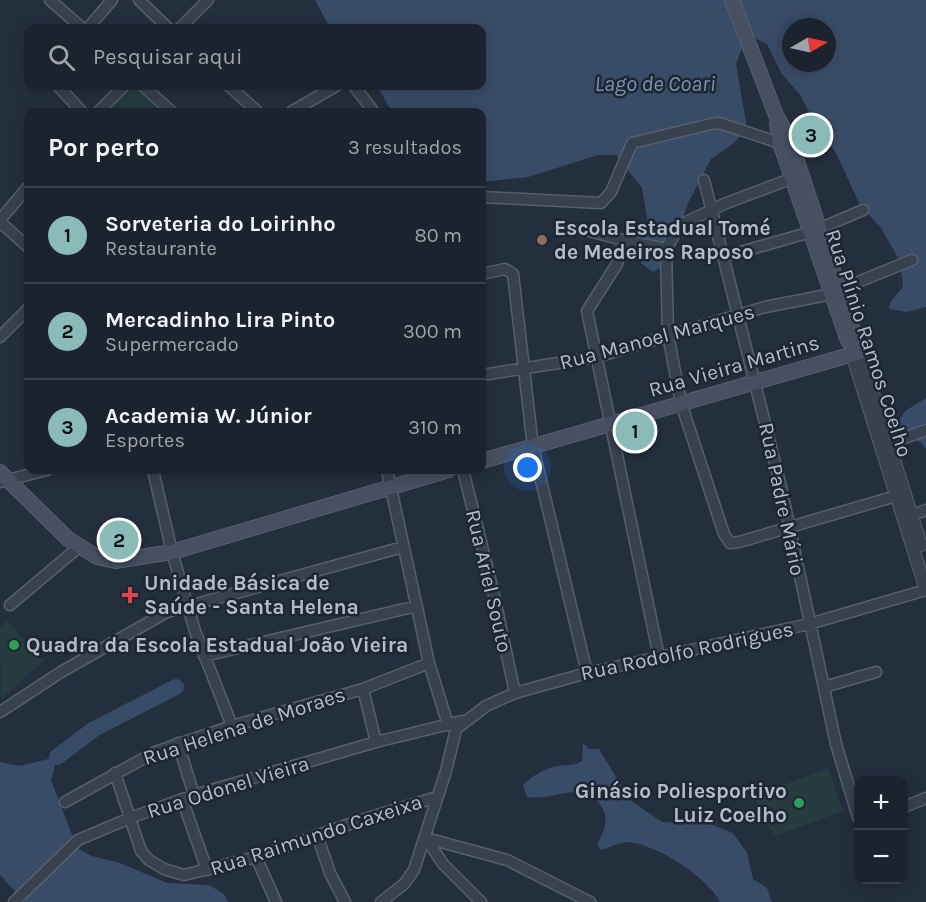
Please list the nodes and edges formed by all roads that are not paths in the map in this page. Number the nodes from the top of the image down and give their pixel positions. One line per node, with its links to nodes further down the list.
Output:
1 (50, 0): 6 (street)
2 (112, 0): 7 (street)
3 (139, 0): 8 (street)
4 (208, 0): 9 (street)
5 (732, 0): 22 (main road)
6 (77, 24)
7 (91, 24)
8 (164, 24)
9 (184, 24)
10 (62, 90): 16 (street)
11 (120, 90): 17 (street)
12 (147, 90): 18 (street)
13 (233, 90): 19 (street)
14 (329, 90): 20 (street)
15 (357, 90): 21 (street)
16 (78, 108)
17 (103, 108)
18 (168, 108)
19 (254, 108)
20 (298, 108)
21 (371, 108)
22 (785, 141): 23 (main road, Rua Plínio Ramos Coelho); 26 (street); 30 (main road, Rua Plínio Ramos Coelho)
23 (793, 178): 28 (street); 30 (main road, Rua Plínio Ramos Coelho)
24 (704, 180): 28 (street, Rua Padre Mário)
25 (24, 192): 29 (street)
26 (486, 197)
27 (863, 210): 30 (street)
28 (713, 211): 34 (street); 35 (street, Rua Padre Mário)
29 (0, 221): 33 (street)
30 (816, 230): 35 (street); 38 (main road, Rua Plínio Ramos Coelho)
31 (589, 231): 32 (street)
32 (623, 240): 34 (street); 44 (street)
33 (24, 243)
34 (666, 249): 41 (street)
35 (723, 257): 40 (street, Rua Padre Mário)
36 (912, 260): 38 (street, Rua Manoel Marques)
37 (486, 274): 45 (street)
38 (836, 292): 40 (street, Rua Manoel Marques); 43 (main road, Rua Plínio Ramos Coelho)
39 (24, 313): 42 (street)
40 (738, 315): 41 (street, Rua Manoel Marques); 47 (street, Rua Padre Mário)
41 (668, 335): 44 (street, Rua Manoel Marques); 48 (street)
42 (0, 337)
43 (856, 353): 47 (main road, Rua Vieira Martins); 51 (street, Rua Plínio Ramos Coelho); 61 (street, Rua Plínio Ramos Coelho)
44 (597, 357): 45 (street, Rua Manoel Marques); 49 (street)
45 (523, 370): 46 (street, Rua Manoel Marques); 52 (street)
46 (486, 375)
47 (755, 382): 48 (main road, Rua Vieira Martins); 64 (street, Rua Padre Mário)
48 (681, 403): 49 (main road, Rua Vieira Martins); 64 (street)
49 (611, 424): 52 (main road, Rua Vieira Martins); 75 (street)
50 (926, 430): 51 (street)
51 (889, 444): 63 (street, Rua Plínio Ramos Coelho)
52 (533, 447): 53 (main road, Rua Vieira Martins); 77 (street)
53 (486, 460)
54 (24, 474): 59 (street)
55 (154, 474): 67 (street)
56 (388, 474): 60 (street)
57 (436, 474): 60 (main road)
58 (464, 474): 81 (street, Rua Ariel Souto)
59 (2, 478): 65 (main road)
60 (390, 487): 66 (street); 67 (main road)
61 (896, 496): 64 (street); 69 (street, Rua Plínio Ramos Coelho)
62 (926, 510): 63 (street)
63 (912, 515): 68 (street, Rua Plínio Ramos Coelho)
64 (790, 526): 73 (street, Rua Padre Mário)
65 (79, 547): 67 (main road); 70 (street)
66 (403, 547): 71 (street); 72 (street)
67 (172, 552): 71 (street)
68 (926, 563)
69 (926, 590): 73 (street, Rua Rodolfo Rodrigues)
70 (10, 605)
71 (188, 605): 74 (street); 82 (street)
72 (417, 606): 74 (street); 76 (street)
73 (810, 624): 75 (street, Rua Rodolfo Rodrigues); 79 (street, Rua Padre Mário)
74 (204, 656): 83 (street)
75 (659, 657): 77 (street, Rua Rodolfo Rodrigues)
76 (429, 663): 80 (street, Rua Helena de Moraes); 84 (street)
77 (587, 672): 81 (street, Rua Rodolfo Rodrigues)
78 (876, 672): 79 (street)
79 (824, 687): 94 (street, Rua Padre Mário)
80 (363, 689): 83 (street, Rua Helena de Moraes); 85 (street)
81 (514, 693): 84 (street, Rua Rodolfo Rodrigues)
82 (0, 712)
83 (232, 726): 86 (street, Rua Helena de Moraes)
84 (452, 727): 85 (street, Rua Odonel Vieira); 89 (street)
85 (376, 742): 88 (street, Rua Odonel Vieira)
86 (178, 743): 87 (street, Rua Helena de Moraes); 88 (street)
87 (115, 773): 92 (street, Rua Helena de Moraes); 95 (street, Rua Raimundo Caxeixa)
88 (194, 795): 91 (street, Rua Odonel Vieira)
89 (437, 797): 96 (street, Rua Raimundo Caxeixa); 97 (street)
90 (926, 798): 93 (street)
91 (182, 800): 95 (street, Rua Odonel Vieira); 99 (street)
92 (65, 802)
93 (908, 805)
94 (854, 807)
95 (130, 818): 99 (street, Rua Raimundo Caxeixa); 100 (street, Rua Odonel Vieira)
96 (317, 835): 98 (street, Rua Raimundo Caxeixa); 102 (street)
97 (426, 838): 103 (street); 104 (street); 105 (street)
98 (256, 857): 99 (street, Rua Raimundo Caxeixa); 101 (street)
99 (207, 870)
100 (18, 898)
101 (276, 902)
102 (345, 902)
103 (381, 902)
104 (481, 902)
105 (588, 902)

